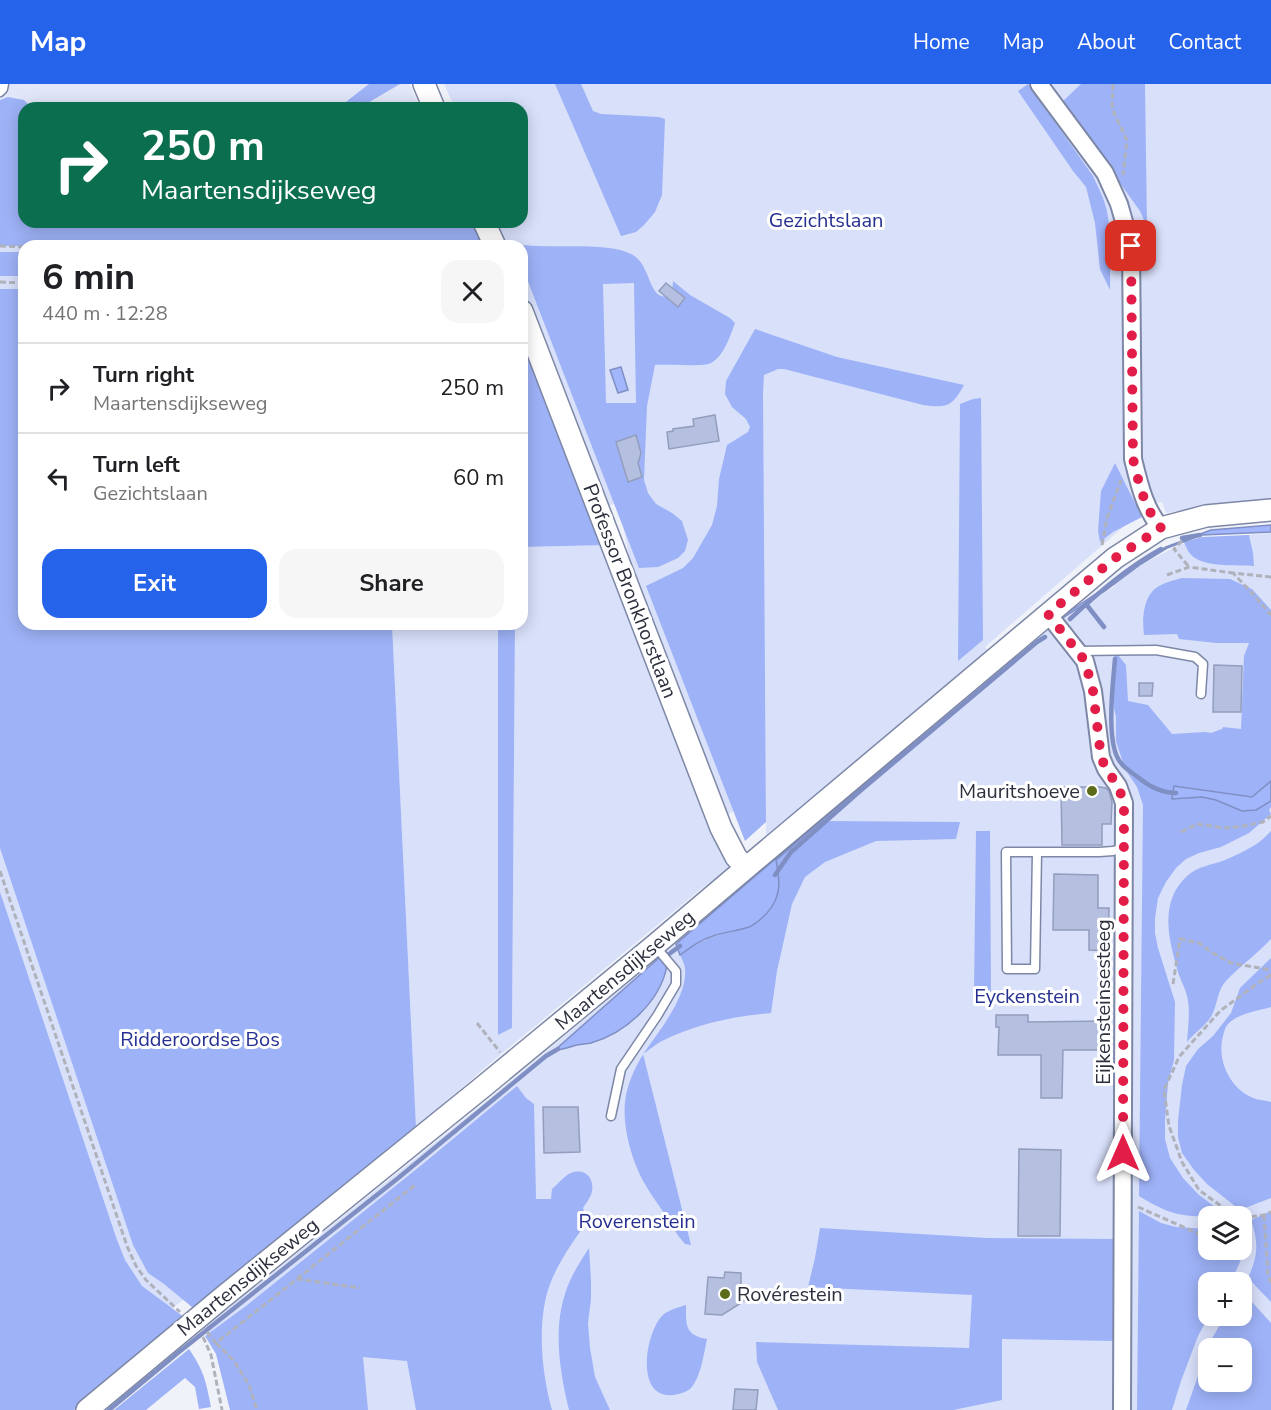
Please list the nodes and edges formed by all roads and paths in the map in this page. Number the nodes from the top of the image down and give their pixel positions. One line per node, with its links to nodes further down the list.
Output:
1 (4, 84): 5 (lane)
2 (424, 84): 6 (street)
3 (1039, 84): 7 (street)
4 (1113, 84): 7 (path)
5 (0, 92)
6 (432, 102)
7 (1119, 204): 13 (street)
8 (0, 246): 9 (path)
9 (18, 247)
10 (0, 282): 11 (path)
11 (18, 283)
12 (528, 327): 30 (street, Professor Bronkhorstlaan)
13 (1133, 459): 15 (street); 17 (path)
14 (1271, 510): 15 (street, Maartensdijkseweg)
15 (1161, 528): 22 (street, Maartensdijkseweg)
16 (1182, 541): 18 (path)
17 (1101, 547)
18 (1190, 567): 19 (path); 20 (path)
19 (1233, 573): 21 (path); 23 (path)
20 (1167, 575)
21 (1271, 577)
22 (1048, 614): 24 (street, Eijkensteinsesteeg); 30 (street, Maartensdijkseweg)
23 (1271, 615)
24 (1078, 651): 25 (lane); 28 (street, Eijkensteinsesteeg)
25 (1201, 694)
26 (1271, 816): 27 (path)
27 (1181, 832)
28 (1125, 848): 29 (lane); 39 (street, Eijkensteinsesteeg)
29 (1037, 852): 29 (lane)
30 (746, 868): 32 (street, Maartensdijkseweg)
31 (0, 871): 48 (path)
32 (655, 945): 37 (lane); 48 (street, Maartensdijkseweg)
33 (1271, 973): 34 (path); 40 (path)
34 (1173, 984)
35 (477, 1023): 36 (path)
36 (502, 1053)
37 (611, 1116)
38 (415, 1185): 45 (path)
39 (1123, 1200): 44 (path); 54 (street, Eijkensteinsesteeg)
40 (1221, 1206)
41 (1271, 1212): 42 (path)
42 (1264, 1215): 43 (path); 46 (path)
43 (1252, 1217)
44 (1198, 1233)
45 (297, 1279): 47 (path); 50 (path)
46 (1271, 1283)
47 (360, 1287)
48 (188, 1320): 51 (street, Maartensdijkseweg); 52 (path)
49 (210, 1336): 50 (path)
50 (216, 1343): 53 (path)
51 (87, 1410)
52 (222, 1410)
53 (257, 1410)
54 (1122, 1410)

